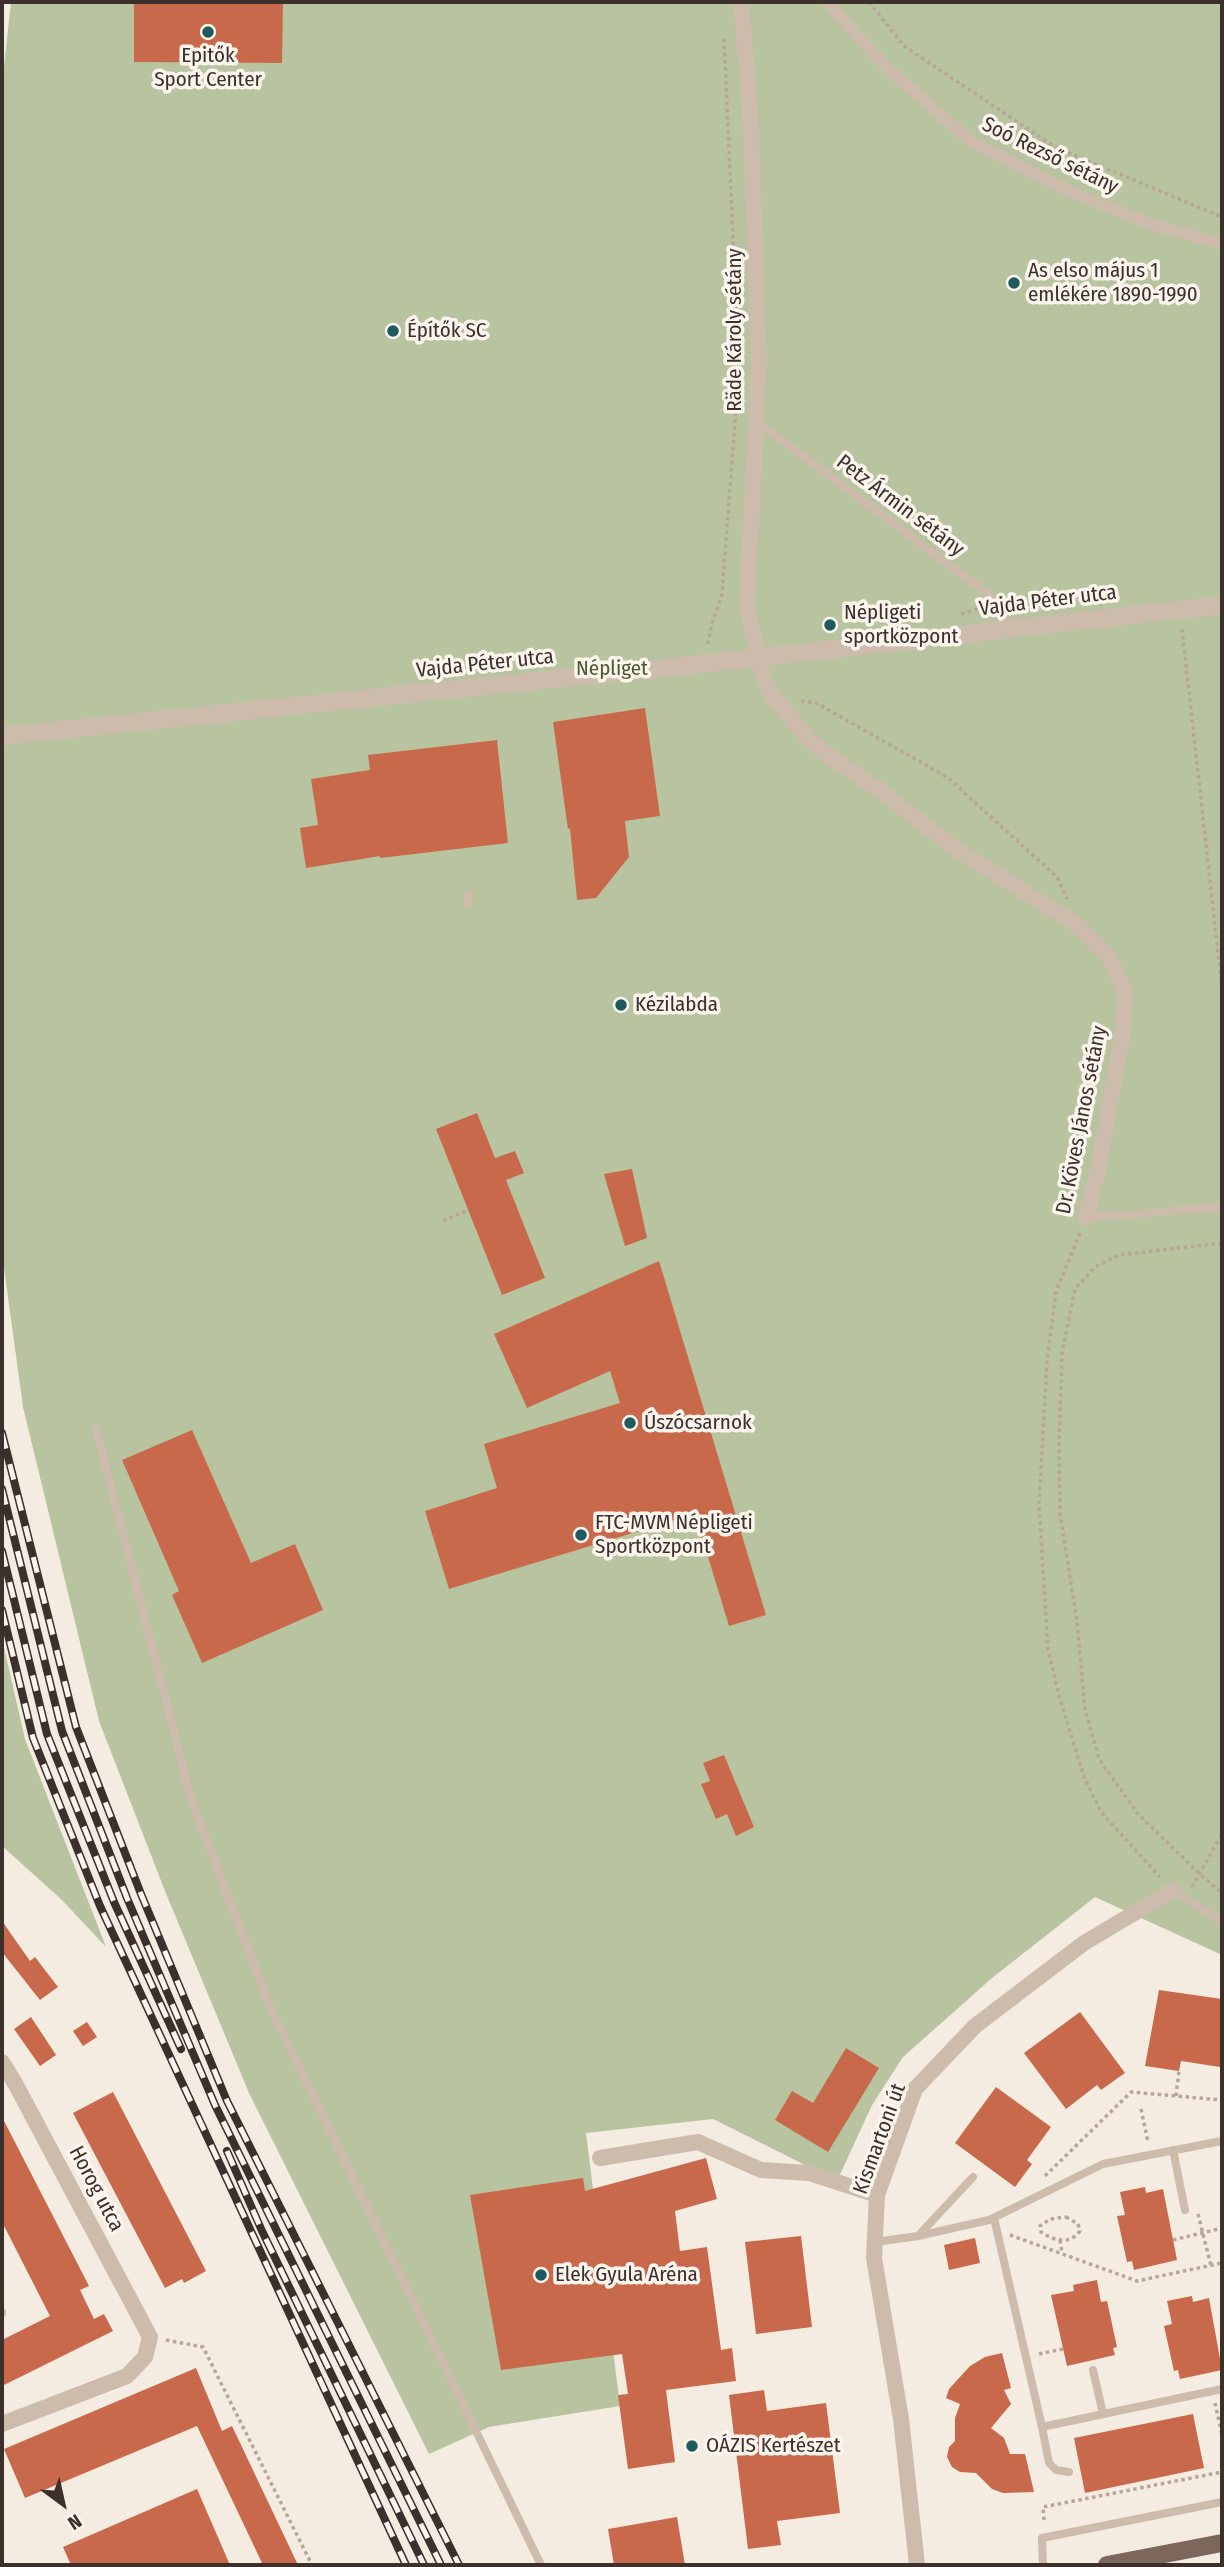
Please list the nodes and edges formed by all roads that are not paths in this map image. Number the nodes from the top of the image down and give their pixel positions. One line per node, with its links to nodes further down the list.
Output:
1 (741, 2): 4 (street, Räde Károly sétány)
2 (827, 2): 3 (street, Soó Rezső sétány)
3 (1222, 244)
4 (756, 421): 6 (lane, Petz Ármin sétány); 7 (street, Räde Károly sétány)
5 (1222, 605): 6 (street, Vajda Péter utca)
6 (1012, 629): 7 (street, Vajda Péter utca)
7 (758, 657): 8 (street, Vajda Péter utca); 12 (street, Dr. Köves János sétány)
8 (2, 736)
9 (469, 894): 10 (lane)
10 (467, 905)
11 (1222, 1207): 12 (lane)
12 (1086, 1218)
13 (96, 1428): 34 (lane)
14 (1179, 1894): 15 (lane); 21 (street, Kismartoni út)
15 (1222, 1922)
16 (2, 2062): 29 (street, Horog utca)
17 (1222, 2141): 18 (lane)
18 (1173, 2150): 22 (lane); 23 (lane)
19 (600, 2158): 21 (street)
20 (973, 2178): 24 (lane)
21 (877, 2195): 25 (street, Kismartoni út)
22 (1185, 2210)
23 (994, 2218): 24 (lane); 30 (lane)
24 (918, 2236): 25 (lane)
25 (875, 2242): 35 (street, Kismartoni út)
26 (1093, 2370): 28 (lane)
27 (1222, 2389): 28 (lane)
28 (1104, 2414): 30 (lane)
29 (2, 2424)
30 (1042, 2427): 31 (lane)
31 (1069, 2472)
32 (1222, 2502): 36 (lane)
33 (1222, 2543): 37 (main road)
34 (541, 2565)
35 (917, 2565)
36 (1043, 2565)
37 (1107, 2565)

